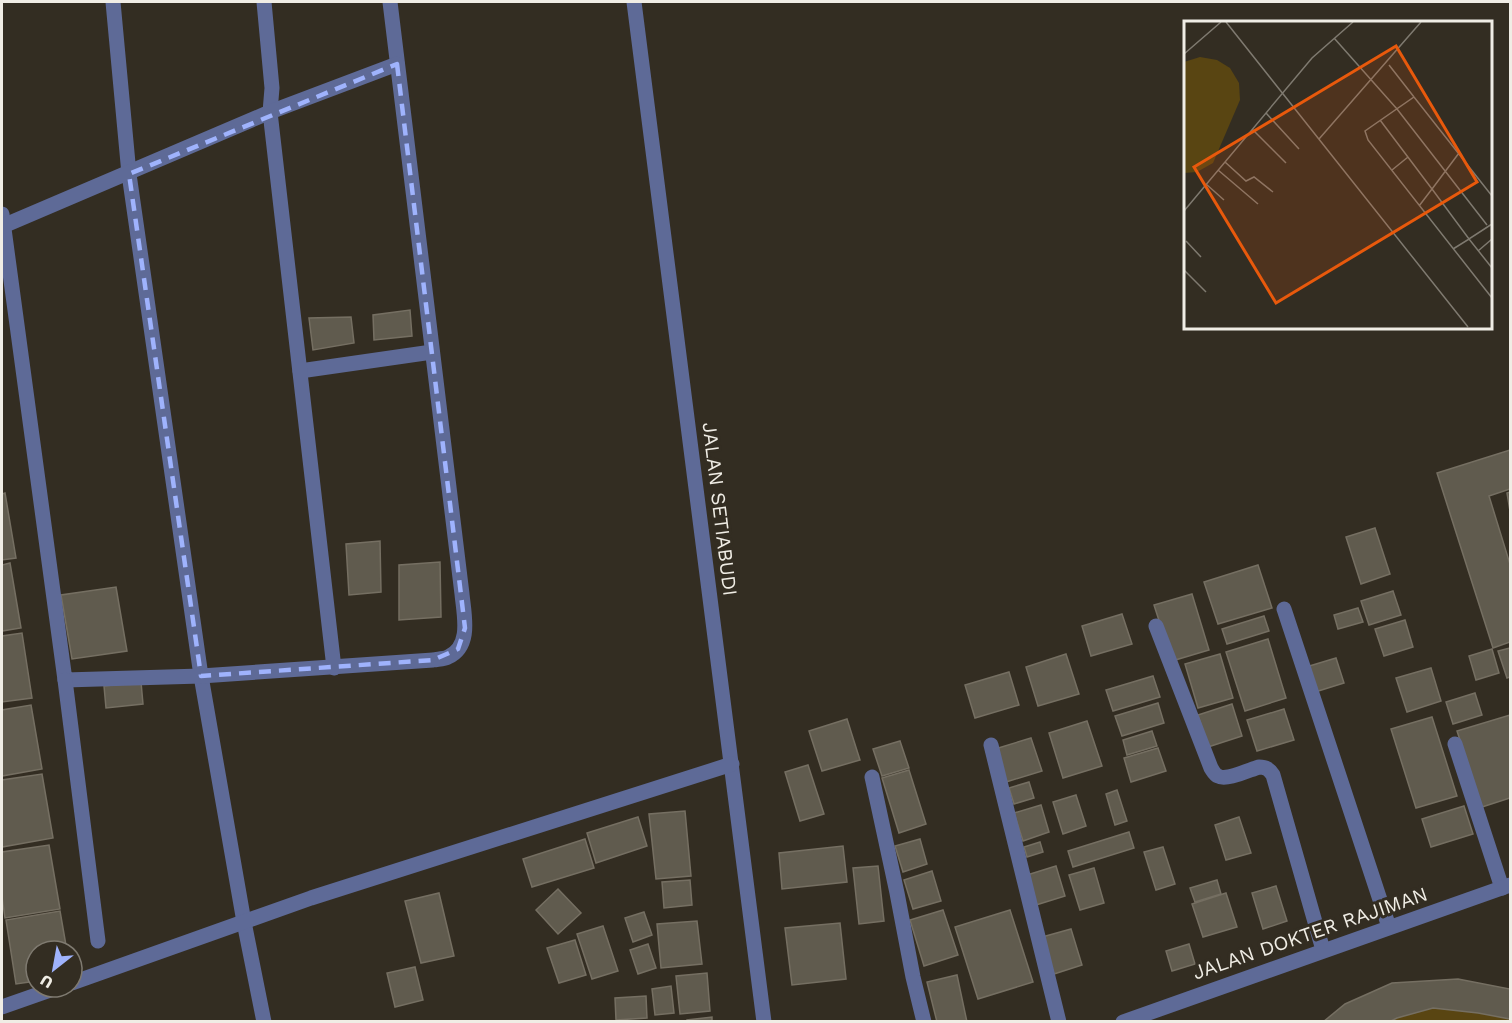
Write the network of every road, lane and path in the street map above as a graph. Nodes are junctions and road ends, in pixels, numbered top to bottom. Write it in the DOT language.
graph roads {
  1 [pos="112,2"];
  2 [pos="264,2"];
  3 [pos="390,2"];
  4 [pos="633,2"];
  5 [pos="397,64"];
  6 [pos="270,112"];
  7 [pos="129,174"];
  8 [pos="2,220"];
  9 [pos="432,352"];
  10 [pos="300,371"];
  11 [pos="1284,609"];
  12 [pos="1156,626"];
  13 [pos="334,668"];
  14 [pos="201,676"];
  15 [pos="64,680"];
  16 [pos="1455,744"];
  17 [pos="991,745"];
  18 [pos="732,764"];
  19 [pos="872,777"];
  20 [pos="1506,886"];
  21 [pos="244,922"];
  22 [pos="1389,927"];
  23 [pos="98,941"];
  24 [pos="1323,950"];
  25 [pos="84,979"];
  26 [pos="25,999"];
  27 [pos="2,1007"];
  28 [pos="264,1022"];
  29 [pos="764,1022"];
  30 [pos="924,1022"];
  31 [pos="1059,1022"];
  32 [pos="1123,1022"];
  1 -- 7 [label="street"];
  2 -- 6 [label="street"];
  3 -- 5 [label="street"];
  4 -- 18 [label="street, JALAN SETIABUDI"];
  5 -- 6 [label="street"];
  5 -- 9 [label="street"];
  6 -- 7 [label="street"];
  6 -- 10 [label="street"];
  7 -- 8 [label="street"];
  7 -- 14 [label="street"];
  8 -- 15 [label="street"];
  9 -- 10 [label="street"];
  9 -- 13 [label="street"];
  10 -- 13 [label="street"];
  11 -- 22 [label="street"];
  12 -- 24 [label="street"];
  13 -- 14 [label="street"];
  14 -- 15 [label="street"];
  14 -- 21 [label="street"];
  15 -- 23 [label="street"];
  16 -- 20 [label="street"];
  17 -- 31 [label="street"];
  18 -- 21 [label="street"];
  18 -- 29 [label="street, JALAN SETIABUDI"];
  19 -- 30 [label="street"];
  20 -- 22 [label="street, JALAN DOKTER RAJIMAN"];
  21 -- 25 [label="street"];
  21 -- 28 [label="street"];
  22 -- 24 [label="street, JALAN DOKTER RAJIMAN"];
  24 -- 32 [label="street, JALAN DOKTER RAJIMAN"];
  26 -- 27 [label="street"];
}
